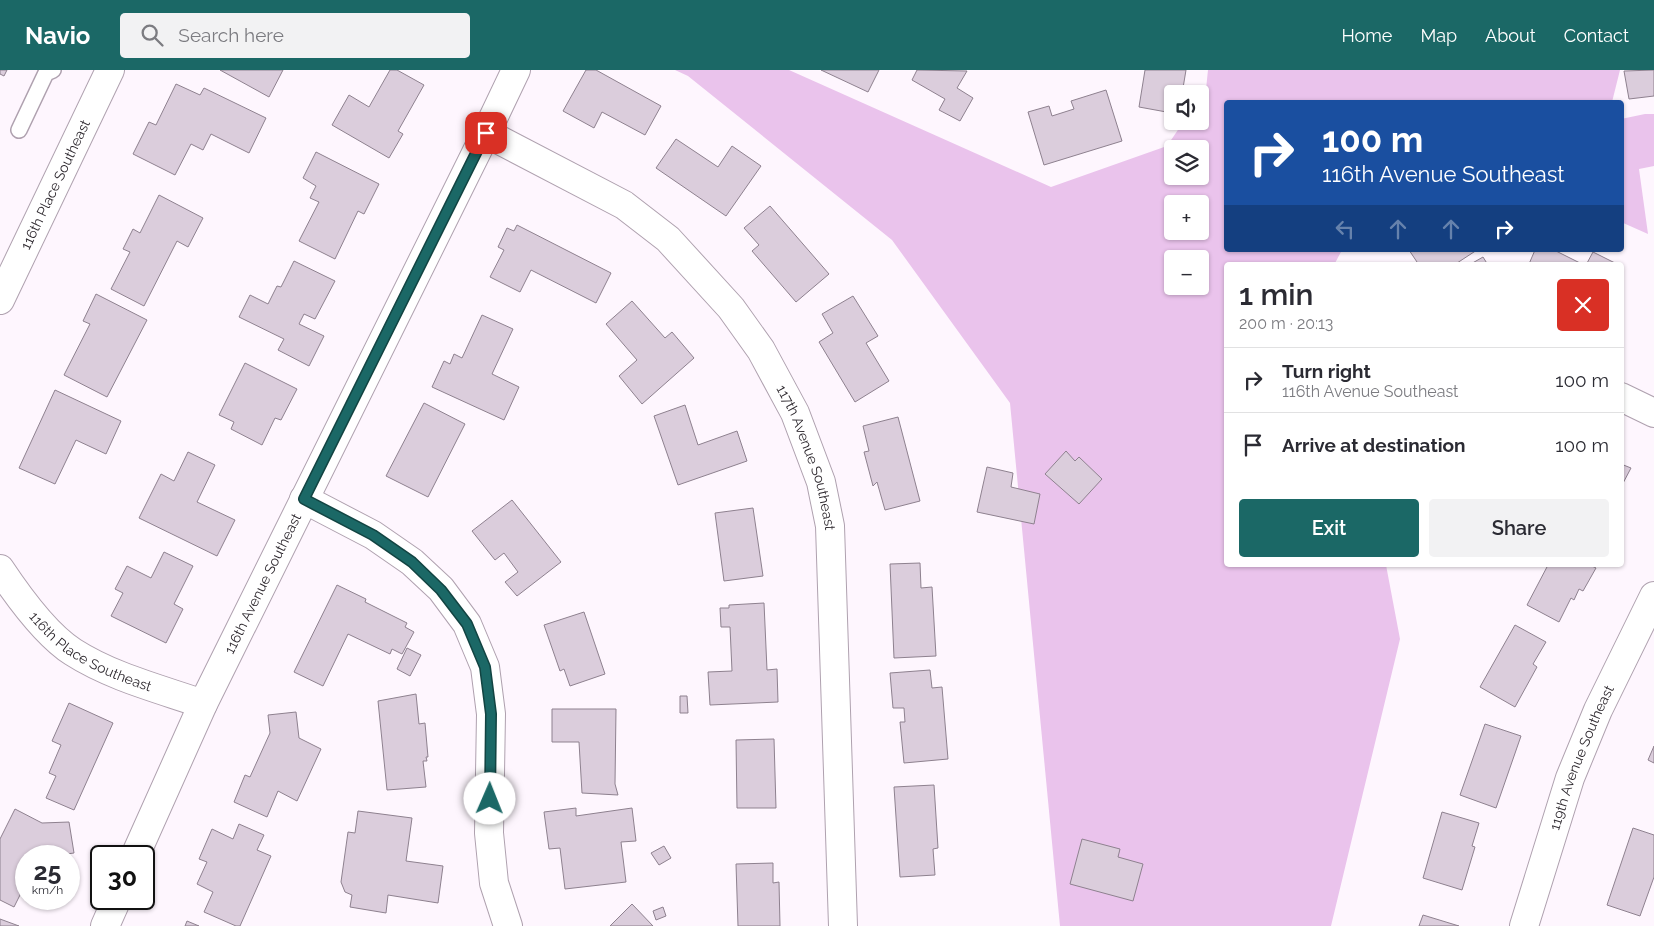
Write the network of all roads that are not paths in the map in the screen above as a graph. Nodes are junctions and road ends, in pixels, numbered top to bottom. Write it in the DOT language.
graph roads {
  1 [pos="53,70"];
  2 [pos="110,70"];
  3 [pos="516,70"];
  4 [pos="19,130"];
  5 [pos="486,133"];
  6 [pos="0,300"];
  7 [pos="1624,398"];
  8 [pos="1654,413"];
  9 [pos="304,499"];
  10 [pos="0,569"];
  11 [pos="1654,596"];
  12 [pos="204,704"];
  13 [pos="140,845"];
  14 [pos="112,910"];
  15 [pos="105,926"];
  16 [pos="508,926"];
  17 [pos="843,926"];
  18 [pos="1524,926"];
  1 -- 4 [label="lane"];
  2 -- 6 [label="street, 116th Place Southeast"];
  3 -- 5 [label="street, 116th Avenue Southeast"];
  5 -- 9 [label="street, 116th Avenue Southeast"];
  5 -- 17 [label="street, 117th Avenue Southeast"];
  7 -- 8 [label="street"];
  9 -- 12 [label="street, 116th Avenue Southeast"];
  9 -- 16 [label="street"];
  10 -- 12 [label="street, 116th Place Southeast"];
  11 -- 18 [label="street, 119th Avenue Southeast"];
  12 -- 13 [label="street, 116th Avenue Southeast"];
  14 -- 15 [label="street"];
}
